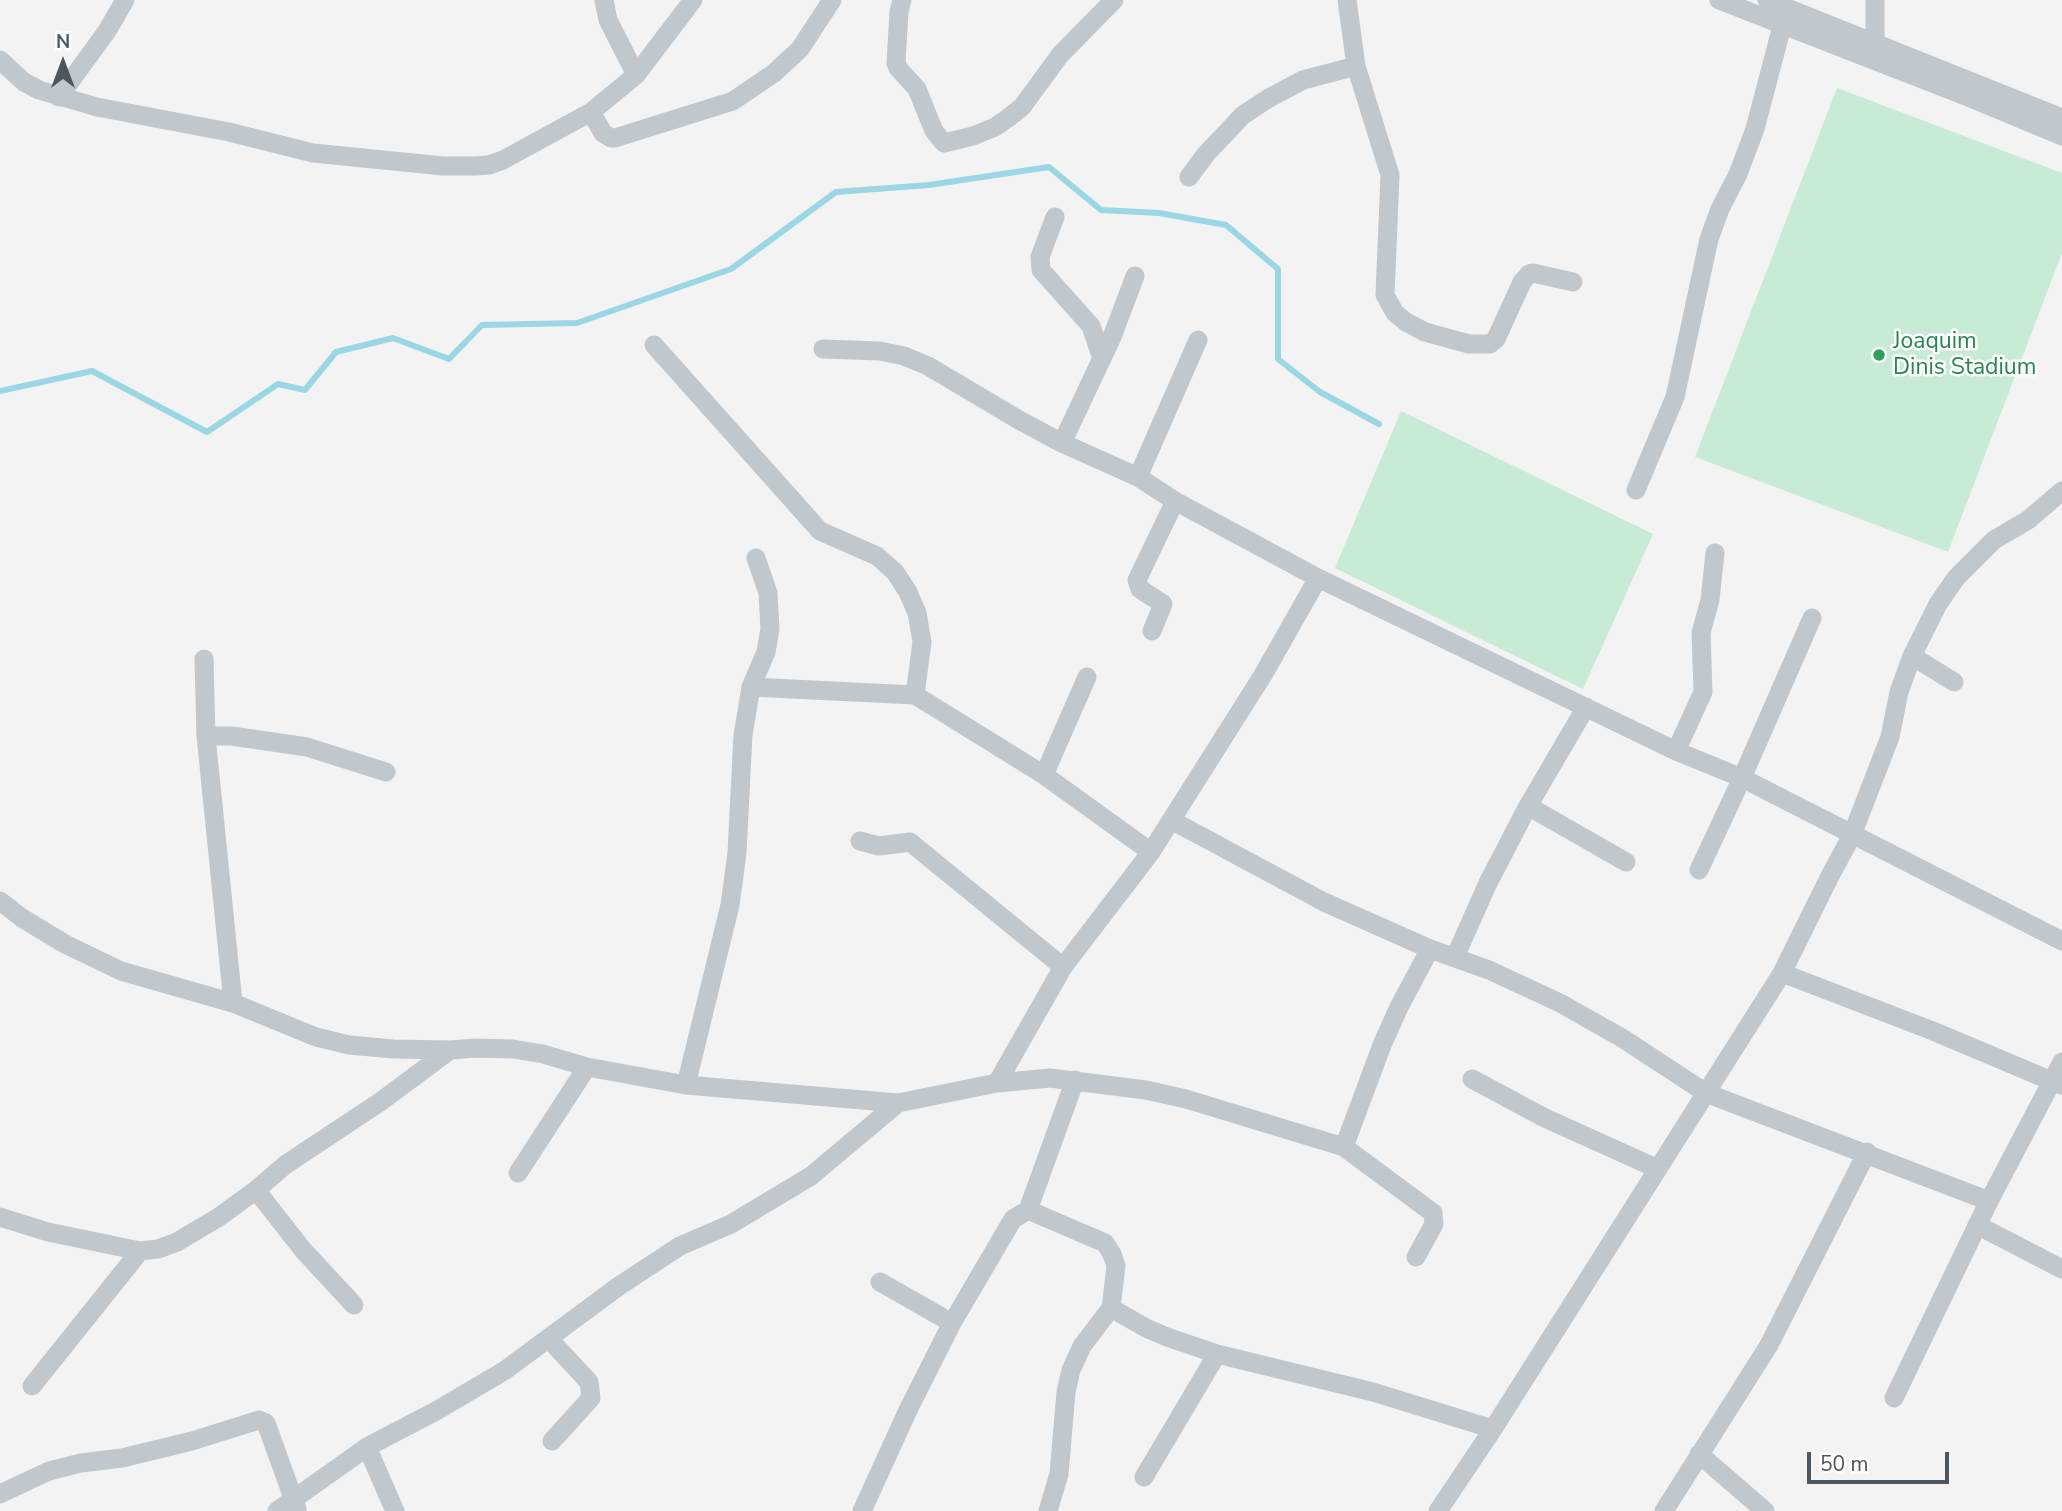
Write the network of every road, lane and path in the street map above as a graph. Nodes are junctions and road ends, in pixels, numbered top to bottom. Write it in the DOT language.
graph roads {
  1 [pos="125,0"];
  2 [pos="604,0"];
  3 [pos="693,0"];
  4 [pos="832,0"];
  5 [pos="902,0"];
  6 [pos="1114,0"];
  7 [pos="1347,0"];
  8 [pos="1720,0"];
  9 [pos="1767,0"];
  10 [pos="1875,0"];
  11 [pos="1782,26"];
  12 [pos="1875,45"];
  13 [pos="0,60"];
  14 [pos="1356,66"];
  15 [pos="636,75"];
  16 [pos="59,97"];
  17 [pos="591,112"];
  18 [pos="2062,118"];
  19 [pos="2062,136"];
  20 [pos="1189,177"];
  21 [pos="1055,217"];
  22 [pos="1135,276"];
  23 [pos="1573,282"];
  24 [pos="1198,340"];
  25 [pos="654,345"];
  26 [pos="823,349"];
  27 [pos="1102,359"];
  28 [pos="1062,443"];
  29 [pos="1138,477"];
  30 [pos="1636,490"];
  31 [pos="2062,491"];
  32 [pos="1175,501"];
  33 [pos="1716,553"];
  34 [pos="756,558"];
  35 [pos="1318,579"];
  36 [pos="1812,618"];
  37 [pos="1152,631"];
  38 [pos="1913,656"];
  39 [pos="204,659"];
  40 [pos="1087,677"];
  41 [pos="1954,682"];
  42 [pos="751,687"];
  43 [pos="915,695"];
  44 [pos="1586,707"];
  45 [pos="206,736"];
  46 [pos="1676,751"];
  47 [pos="386,772"];
  48 [pos="1044,775"];
  49 [pos="1742,778"];
  50 [pos="1528,806"];
  51 [pos="1171,820"];
  52 [pos="1852,835"];
  53 [pos="860,841"];
  54 [pos="1151,852"];
  55 [pos="1626,862"];
  56 [pos="1699,870"];
  57 [pos="0,901"];
  58 [pos="2062,941"];
  59 [pos="1430,949"];
  60 [pos="1455,957"];
  61 [pos="1063,967"];
  62 [pos="1783,973"];
  63 [pos="233,1003"];
  64 [pos="450,1050"];
  65 [pos="2062,1062"];
  66 [pos="587,1067"];
  67 [pos="1472,1079"];
  68 [pos="1074,1080"];
  69 [pos="998,1083"];
  70 [pos="2057,1083"];
  71 [pos="686,1085"];
  72 [pos="1706,1093"];
  73 [pos="898,1103"];
  74 [pos="1344,1147"];
  75 [pos="1867,1152"];
  76 [pos="1658,1169"];
  77 [pos="517,1173"];
  78 [pos="256,1191"];
  79 [pos="1989,1200"];
  80 [pos="1028,1210"];
  81 [pos="0,1217"];
  82 [pos="1977,1225"];
  83 [pos="140,1251"];
  84 [pos="1416,1257"];
  85 [pos="2062,1269"];
  86 [pos="880,1282"];
  87 [pos="354,1305"];
  88 [pos="1111,1308"];
  89 [pos="952,1323"];
  90 [pos="549,1339"];
  91 [pos="1217,1354"];
  92 [pos="32,1386"];
  93 [pos="1894,1398"];
  94 [pos="1493,1429"];
  95 [pos="552,1441"];
  96 [pos="367,1447"];
  97 [pos="1699,1454"];
  98 [pos="1144,1477"];
  99 [pos="0,1494"];
  100 [pos="296,1504"];
  101 [pos="277,1511"];
  102 [pos="396,1511"];
  103 [pos="862,1511"];
  104 [pos="1048,1511"];
  105 [pos="1438,1511"];
  106 [pos="1664,1511"];
  107 [pos="1765,1511"];
  1 -- 16 [label="street"];
  2 -- 15 [label="street"];
  3 -- 15 [label="street"];
  4 -- 17 [label="street"];
  5 -- 6 [label="street"];
  7 -- 14 [label="street"];
  8 -- 11 [label="street"];
  9 -- 12 [label="street"];
  10 -- 12 [label="street"];
  11 -- 19 [label="street"];
  11 -- 30 [label="street"];
  12 -- 18 [label="street"];
  13 -- 16 [label="street"];
  14 -- 20 [label="street"];
  14 -- 23 [label="street"];
  15 -- 17 [label="street"];
  16 -- 17 [label="street"];
  21 -- 27 [label="street"];
  22 -- 27 [label="street"];
  24 -- 29 [label="street"];
  25 -- 43 [label="street"];
  26 -- 28 [label="street"];
  27 -- 28 [label="street"];
  28 -- 29 [label="street"];
  29 -- 32 [label="street"];
  31 -- 38 [label="street"];
  32 -- 35 [label="street"];
  32 -- 37 [label="street"];
  33 -- 46 [label="street"];
  34 -- 42 [label="street"];
  35 -- 44 [label="street"];
  35 -- 51 [label="street"];
  36 -- 49 [label="street"];
  38 -- 41 [label="street"];
  38 -- 52 [label="street"];
  39 -- 45 [label="street"];
  40 -- 48 [label="street"];
  42 -- 43 [label="street"];
  42 -- 71 [label="street"];
  43 -- 48 [label="street"];
  44 -- 46 [label="street"];
  44 -- 50 [label="street"];
  45 -- 47 [label="street"];
  45 -- 63 [label="street"];
  46 -- 49 [label="street"];
  48 -- 54 [label="street"];
  49 -- 52 [label="street"];
  49 -- 56 [label="street"];
  50 -- 55 [label="street"];
  50 -- 60 [label="street"];
  51 -- 54 [label="street"];
  51 -- 59 [label="street"];
  52 -- 58 [label="street"];
  52 -- 62 [label="street"];
  53 -- 61 [label="street"];
  54 -- 61 [label="street"];
  57 -- 63 [label="street"];
  59 -- 60 [label="street"];
  59 -- 74 [label="street"];
  60 -- 72 [label="street"];
  61 -- 69 [label="street"];
  62 -- 70 [label="street"];
  62 -- 72 [label="street"];
  63 -- 64 [label="street"];
  64 -- 66 [label="street"];
  64 -- 78 [label="street"];
  65 -- 70 [label="street"];
  66 -- 71 [label="street"];
  66 -- 77 [label="street"];
  67 -- 76 [label="street"];
  68 -- 69 [label="street"];
  68 -- 74 [label="street"];
  68 -- 80 [label="street"];
  69 -- 73 [label="street"];
  70 -- 79 [label="street"];
  71 -- 73 [label="street"];
  72 -- 75 [label="street"];
  72 -- 76 [label="street"];
  73 -- 90 [label="street"];
  74 -- 84 [label="street"];
  75 -- 79 [label="street"];
  75 -- 97 [label="street"];
  76 -- 94 [label="street"];
  78 -- 83 [label="street"];
  78 -- 87 [label="street"];
  79 -- 82 [label="street"];
  80 -- 88 [label="street"];
  80 -- 89 [label="street"];
  81 -- 83 [label="street"];
  82 -- 85 [label="street"];
  82 -- 93 [label="street"];
  83 -- 92 [label="street"];
  86 -- 89 [label="street"];
  88 -- 91 [label="street"];
  88 -- 104 [label="street"];
  89 -- 103 [label="street"];
  90 -- 95 [label="street"];
  90 -- 96 [label="street"];
  91 -- 94 [label="street"];
  91 -- 98 [label="street"];
  94 -- 105 [label="street"];
  96 -- 100 [label="street"];
  96 -- 102 [label="street"];
  97 -- 106 [label="street"];
  97 -- 107 [label="street"];
  99 -- 100 [label="street"];
  100 -- 101 [label="street"];
}
